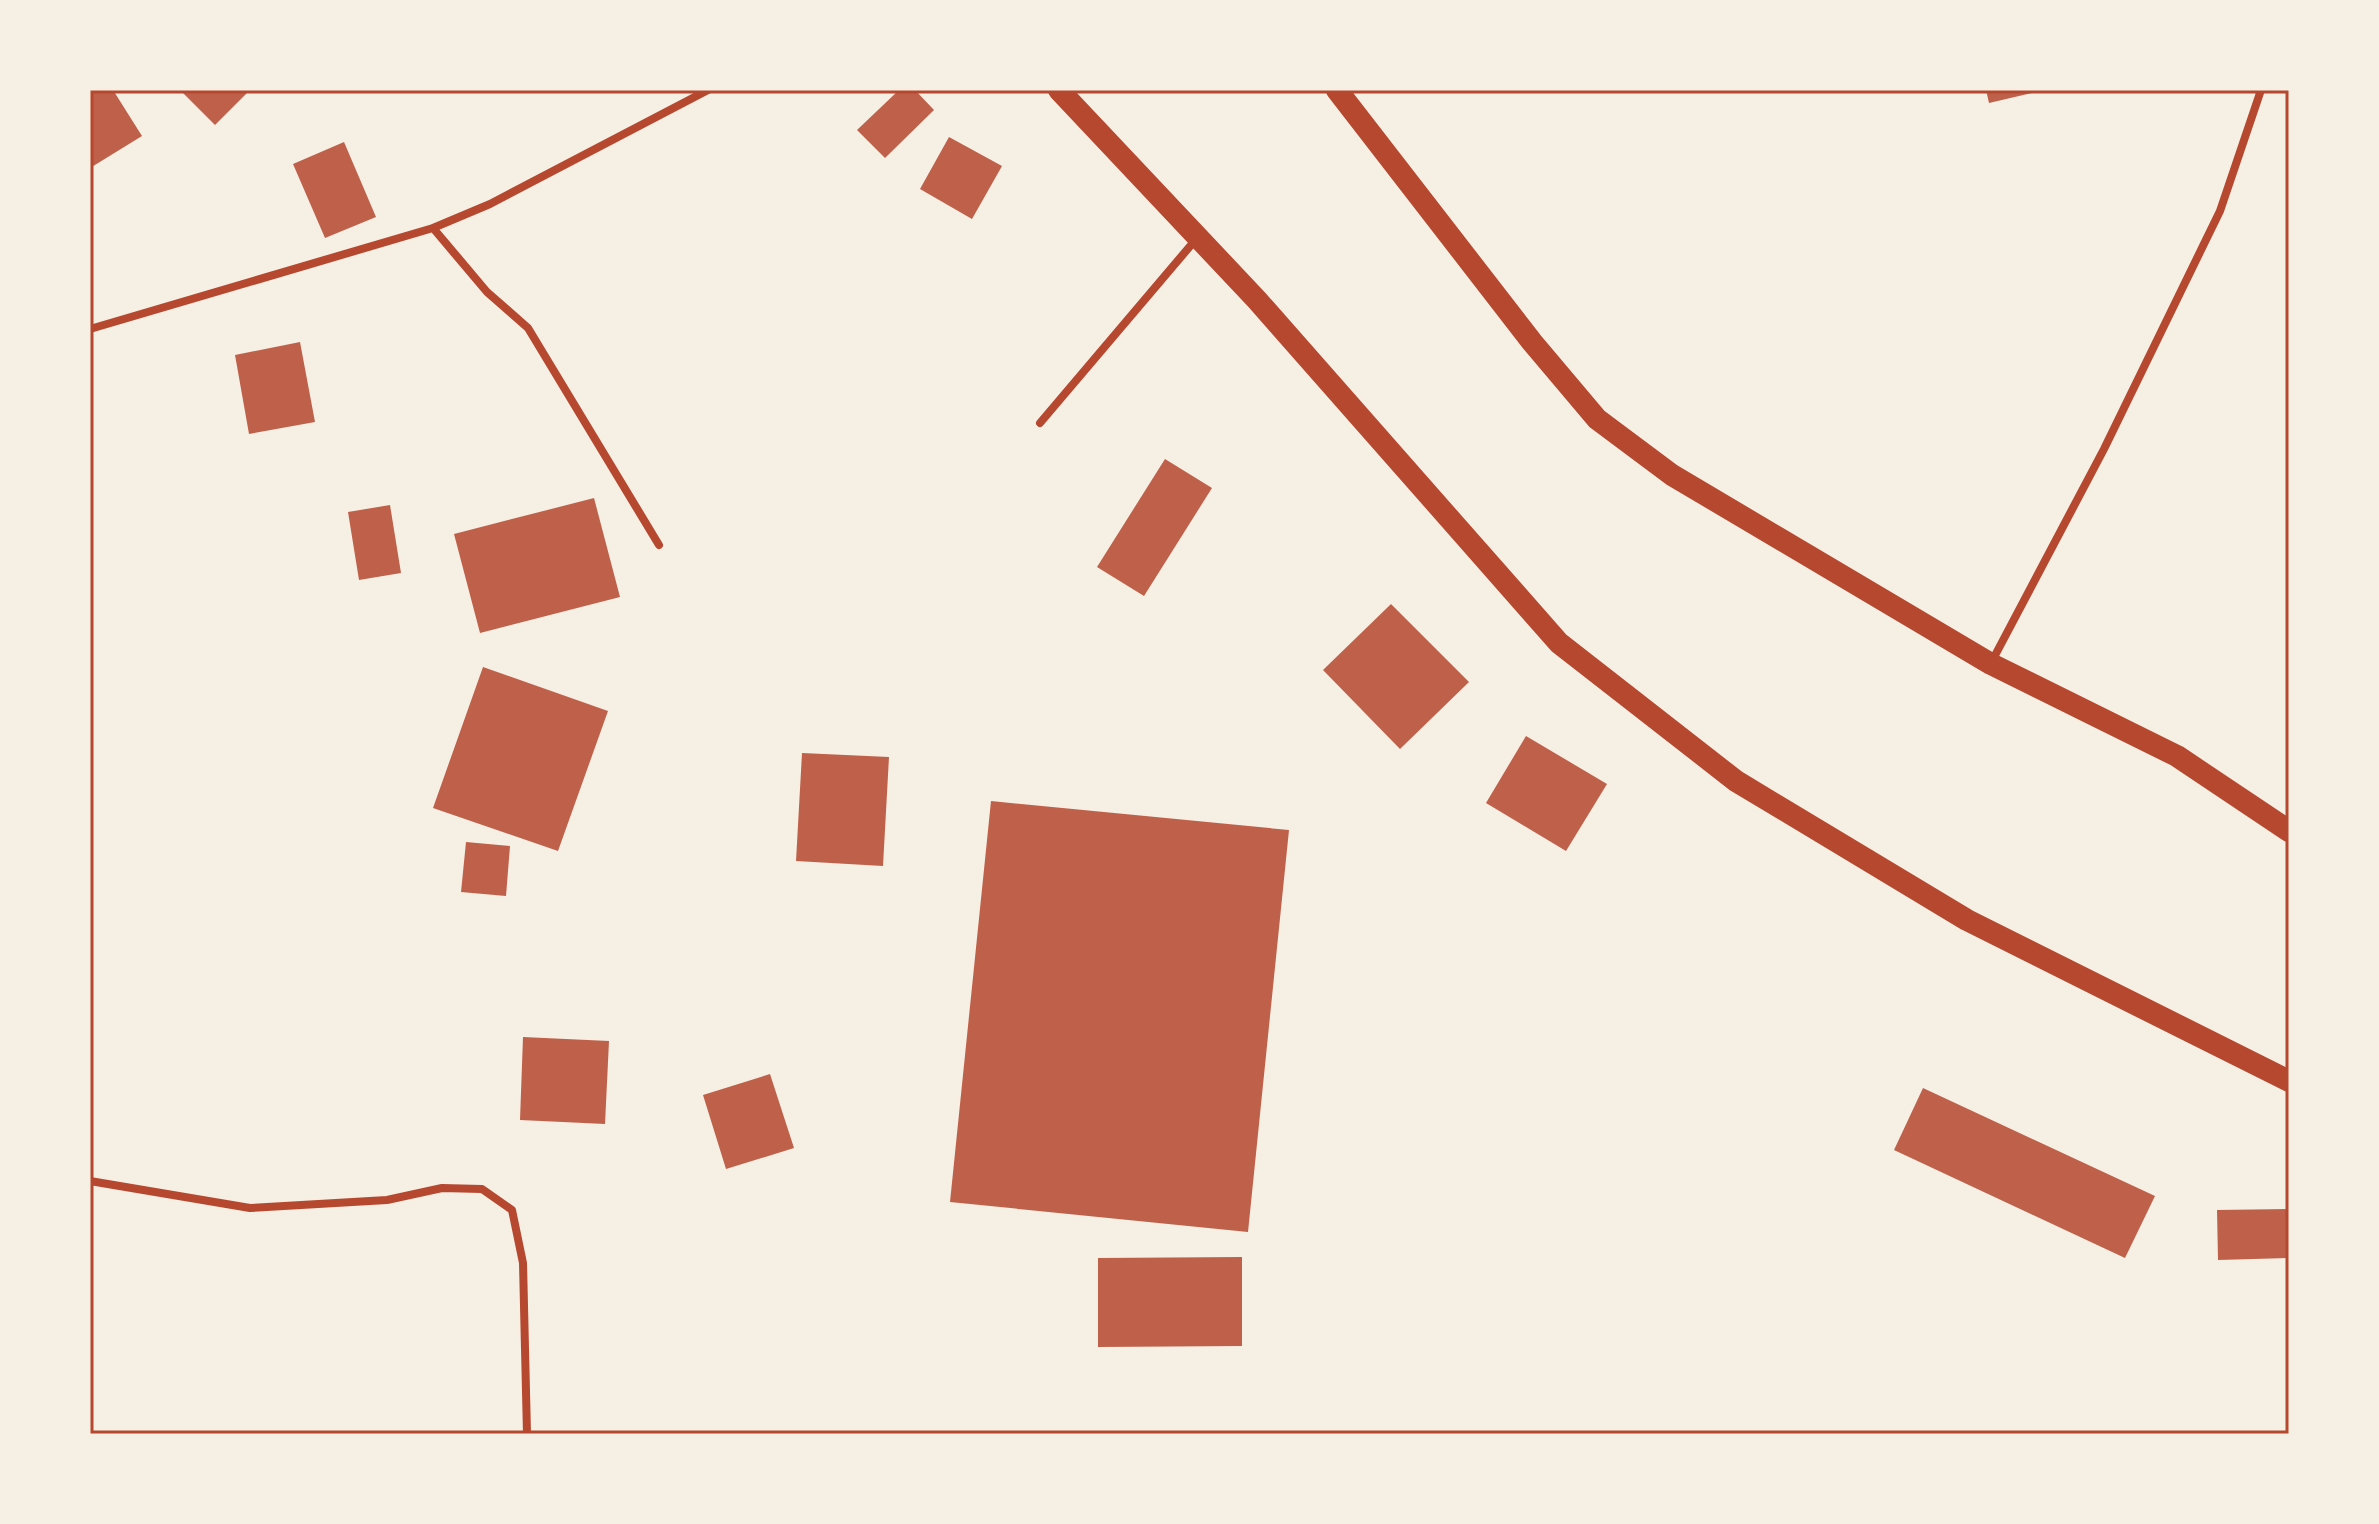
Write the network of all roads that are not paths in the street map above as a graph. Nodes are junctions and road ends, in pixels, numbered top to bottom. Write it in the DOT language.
graph roads {
  1 [pos="708,90"];
  2 [pos="1059,90"];
  3 [pos="1337,90"];
  4 [pos="2261,90"];
  5 [pos="433,228"];
  6 [pos="1198,237"];
  7 [pos="90,329"];
  8 [pos="1040,423"];
  9 [pos="659,545"];
  10 [pos="1991,664"];
  11 [pos="2289,831"];
  12 [pos="2289,1081"];
  13 [pos="90,1181"];
  14 [pos="527,1434"];
  1 -- 5 [label="street"];
  2 -- 6 [label="highway"];
  3 -- 10 [label="highway"];
  4 -- 10 [label="street"];
  5 -- 7 [label="street"];
  5 -- 9 [label="street"];
  6 -- 8 [label="street"];
  6 -- 12 [label="highway"];
  10 -- 11 [label="highway"];
  13 -- 14 [label="street"];
}
